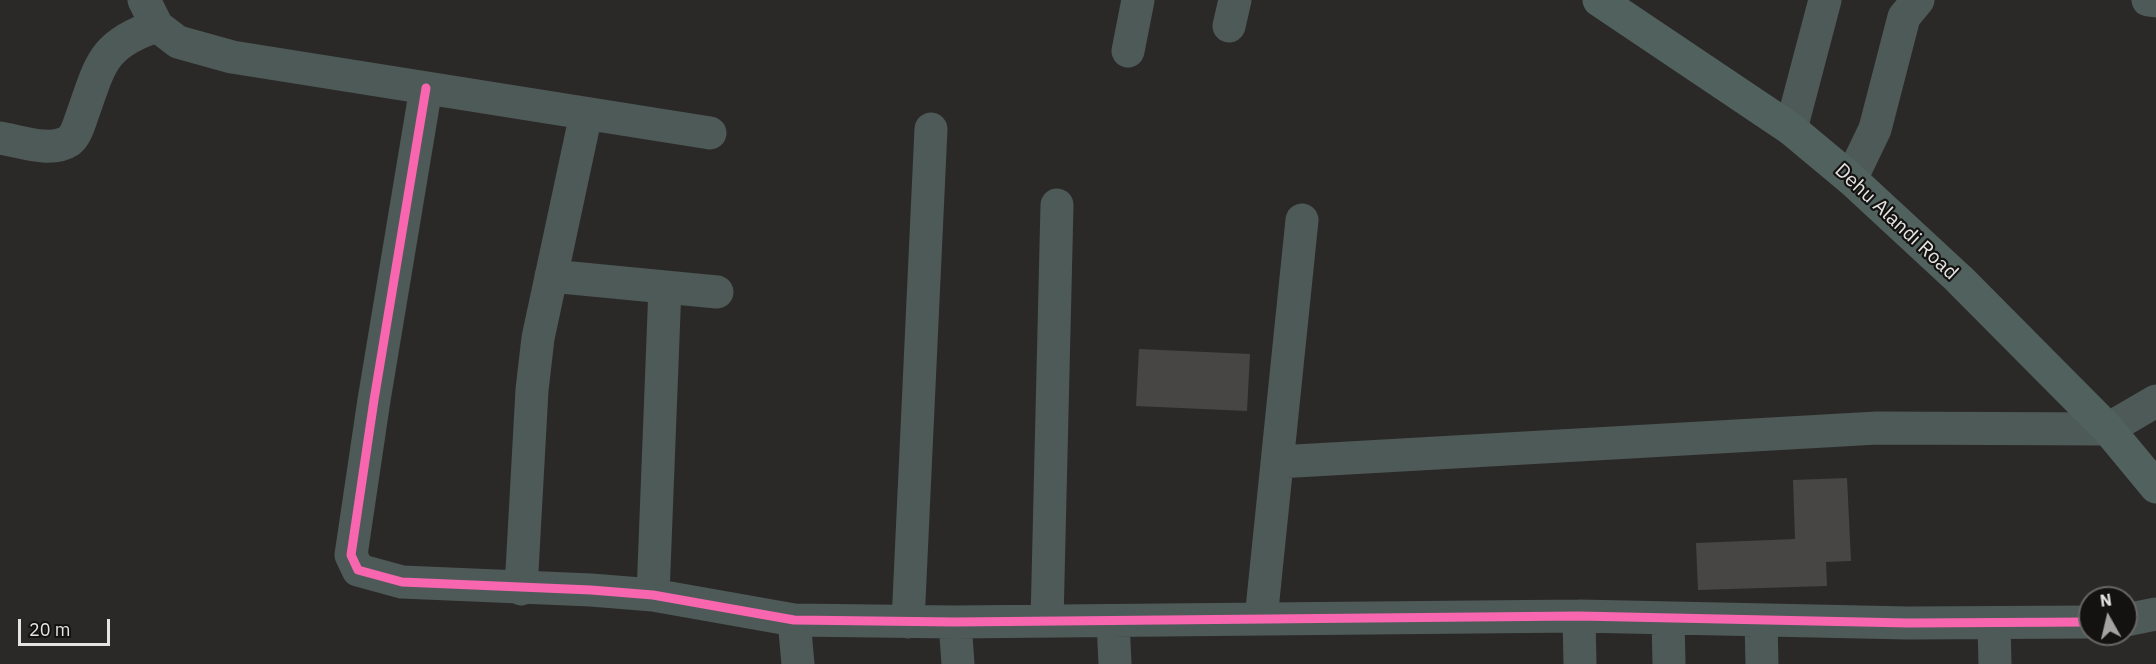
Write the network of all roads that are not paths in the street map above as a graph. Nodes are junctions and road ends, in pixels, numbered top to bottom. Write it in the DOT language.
graph roads {
  1 [pos="1138,0"];
  2 [pos="1599,0"];
  3 [pos="1825,0"];
  4 [pos="1918,0"];
  5 [pos="2148,0"];
  6 [pos="2156,1"];
  7 [pos="151,13"];
  8 [pos="1128,51"];
  9 [pos="426,88"];
  10 [pos="586,114"];
  11 [pos="931,129"];
  12 [pos="1791,129"];
  13 [pos="710,133"];
  14 [pos="0,138"];
  15 [pos="1851,179"];
  16 [pos="1057,205"];
  17 [pos="1302,220"];
  18 [pos="551,276"];
  19 [pos="665,287"];
  20 [pos="717,292"];
  21 [pos="2156,401"];
  22 [pos="2108,429"];
  23 [pos="1278,462"];
  24 [pos="2156,487"];
  25 [pos="521,589"];
  26 [pos="653,595"];
  27 [pos="2156,614"];
  28 [pos="1579,616"];
  29 [pos="1668,618"];
  30 [pos="2138,618"];
  31 [pos="1261,619"];
  32 [pos="794,620"];
  33 [pos="1047,621"];
  34 [pos="1113,621"];
  35 [pos="1761,621"];
  36 [pos="908,622"];
  37 [pos="955,622"];
  38 [pos="2078,622"];
  39 [pos="1994,623"];
  40 [pos="798,664"];
  41 [pos="958,664"];
  42 [pos="1115,664"];
  43 [pos="1580,664"];
  44 [pos="1670,664"];
  45 [pos="1762,664"];
  46 [pos="1995,664"];
  1 -- 8 [label="street"];
  2 -- 12 [label="main road, Dehu Alandi Road"];
  3 -- 12 [label="street"];
  4 -- 15 [label="street"];
  5 -- 6 [label="street"];
  7 -- 9 [label="street"];
  7 -- 14 [label="street"];
  9 -- 10 [label="street"];
  9 -- 25 [label="street"];
  10 -- 13 [label="street"];
  10 -- 18 [label="street"];
  11 -- 36 [label="street"];
  12 -- 15 [label="main road, Dehu Alandi Road"];
  15 -- 22 [label="main road, Dehu Alandi Road"];
  16 -- 33 [label="street"];
  17 -- 23 [label="street"];
  18 -- 19 [label="street"];
  18 -- 25 [label="street"];
  19 -- 20 [label="street"];
  19 -- 26 [label="street"];
  21 -- 22 [label="street"];
  22 -- 23 [label="street"];
  22 -- 24 [label="main road, Dehu Alandi Road"];
  23 -- 31 [label="street"];
  25 -- 26 [label="street"];
  26 -- 32 [label="street"];
  27 -- 30 [label="street"];
  28 -- 29 [label="street"];
  28 -- 31 [label="street"];
  28 -- 43 [label="street"];
  29 -- 35 [label="street"];
  29 -- 44 [label="street"];
  31 -- 34 [label="street"];
  32 -- 36 [label="street"];
  32 -- 40 [label="street"];
  33 -- 34 [label="street"];
  33 -- 37 [label="street"];
  34 -- 42 [label="street"];
  35 -- 39 [label="street"];
  35 -- 45 [label="street"];
  36 -- 37 [label="street"];
  37 -- 41 [label="street"];
  38 -- 39 [label="street"];
  39 -- 46 [label="street"];
}
